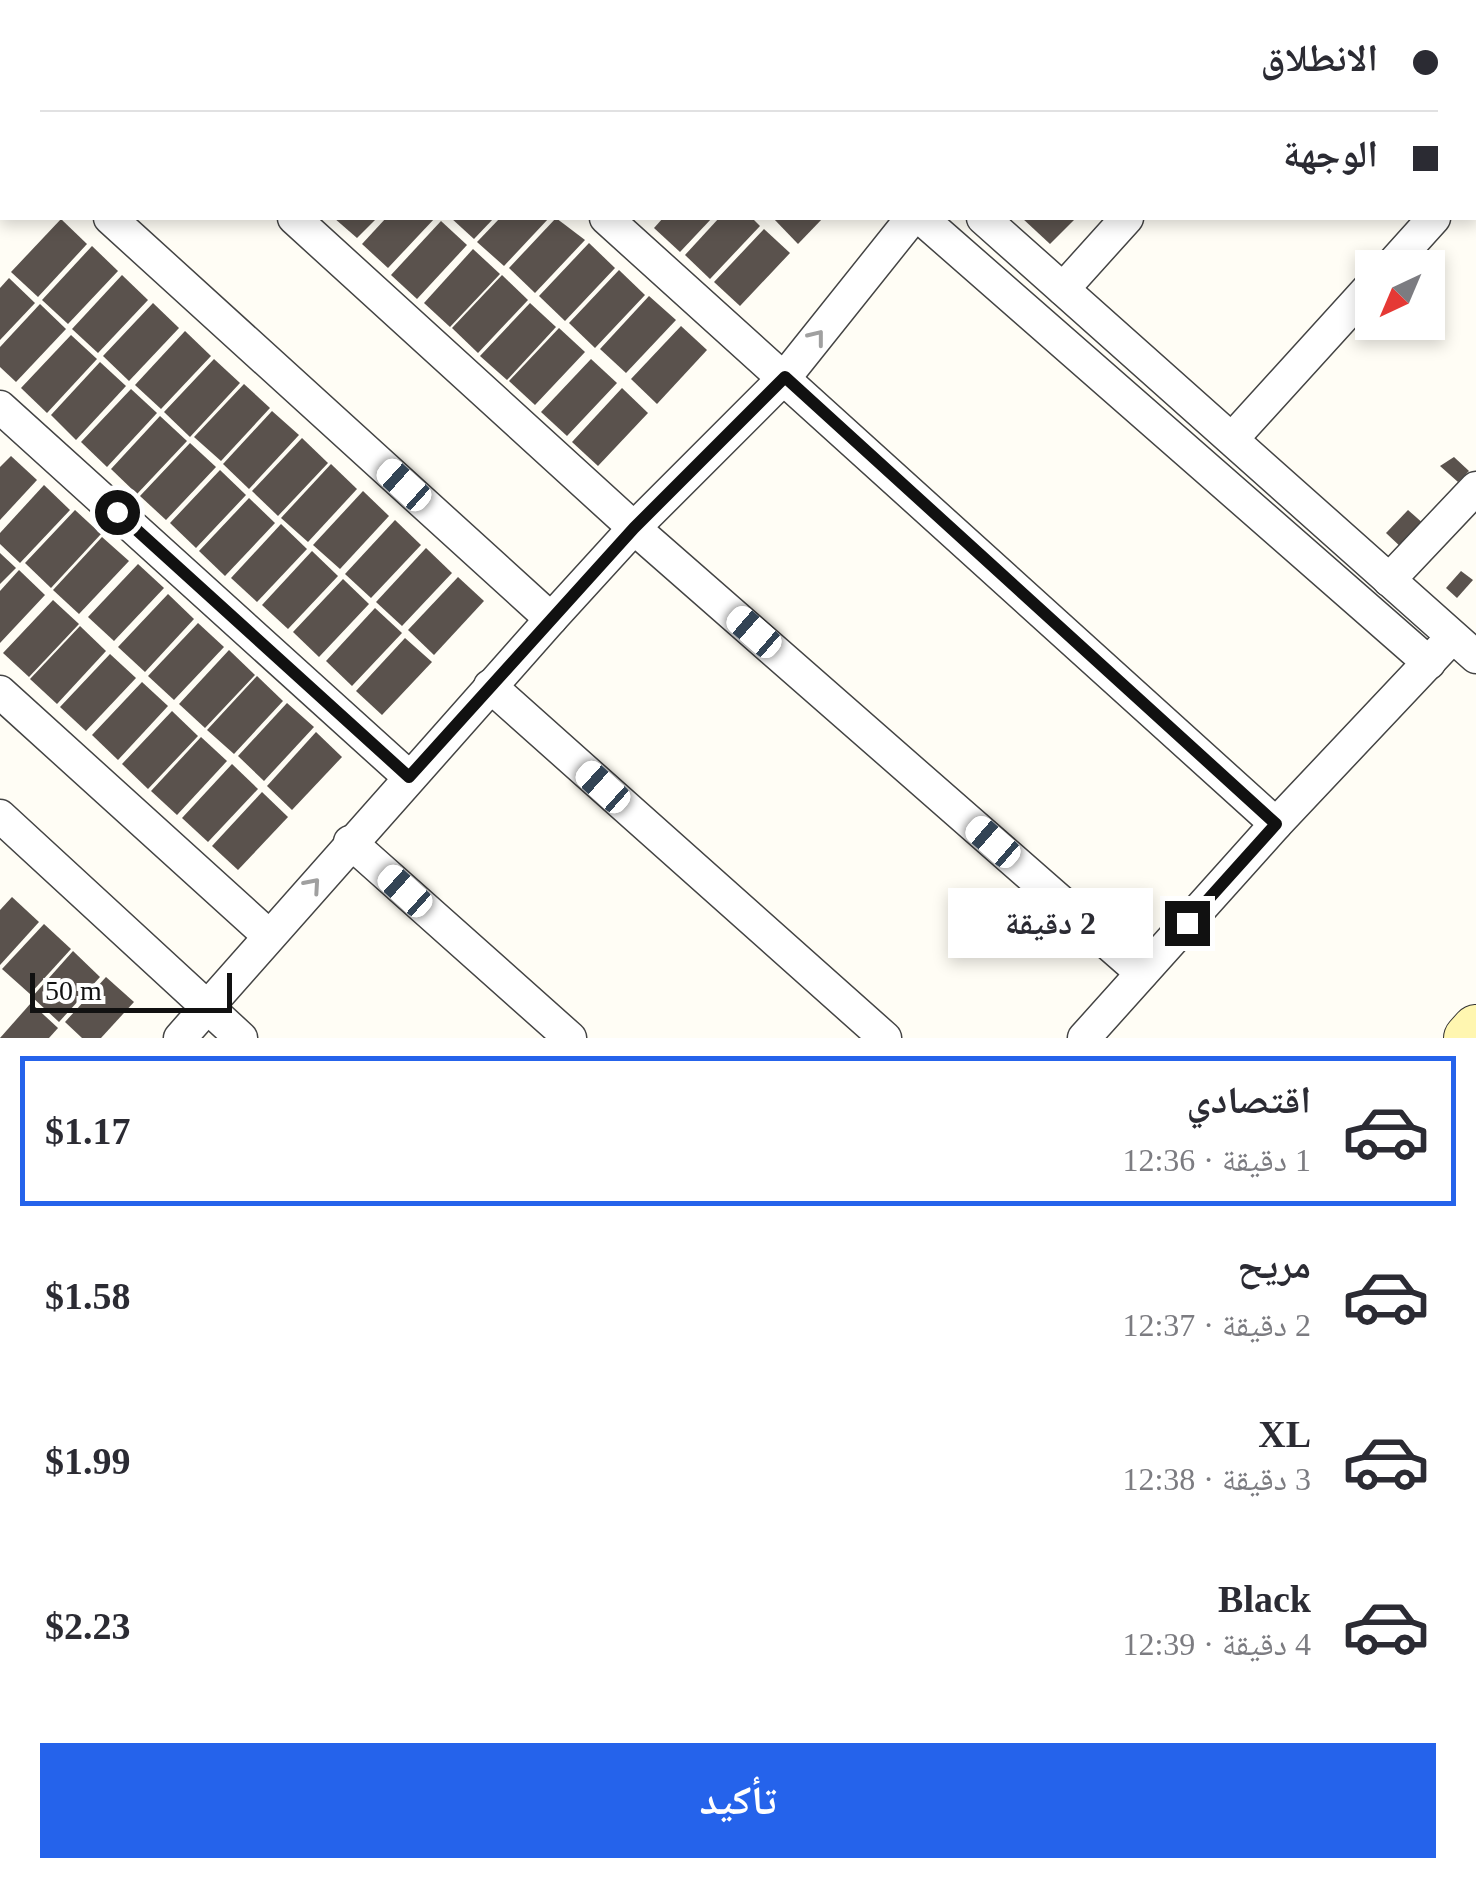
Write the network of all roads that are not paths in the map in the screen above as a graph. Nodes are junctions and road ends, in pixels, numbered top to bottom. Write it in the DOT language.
graph roads {
  1 [pos="112,220"];
  2 [pos="296,220"];
  3 [pos="608,220"];
  4 [pos="910,220"];
  5 [pos="924,220"];
  6 [pos="985,220"];
  7 [pos="1126,220"];
  8 [pos="1432,220"];
  9 [pos="1405,250"];
  10 [pos="1063,289"];
  11 [pos="1355,304"];
  12 [pos="785,377"];
  13 [pos="0,406"];
  14 [pos="1232,440"];
  15 [pos="1476,488"];
  16 [pos="634,528"];
  17 [pos="1389,580"];
  18 [pos="550,619"];
  19 [pos="1464,647"];
  20 [pos="1429,663"];
  21 [pos="490,686"];
  22 [pos="0,692"];
  23 [pos="409,777"];
  24 [pos="0,816"];
  25 [pos="1276,824"];
  26 [pos="350,842"];
  27 [pos="269,936"];
  28 [pos="1142,972"];
  29 [pos="208,1008"];
  30 [pos="1476,1028"];
  31 [pos="180,1038"];
  32 [pos="240,1038"];
  33 [pos="570,1038"];
  34 [pos="885,1038"];
  35 [pos="1084,1038"];
  36 [pos="1468,1038"];
  1 -- 18 [label="street"];
  2 -- 16 [label="street"];
  3 -- 12 [label="street"];
  12 -- 4 [label="street, one-way"];
  5 -- 20 [label="street"];
  6 -- 10 [label="street"];
  7 -- 10 [label="street"];
  8 -- 9 [label="street"];
  10 -- 14 [label="street"];
  11 -- 14 [label="street"];
  12 -- 16 [label="street"];
  12 -- 25 [label="street"];
  13 -- 23 [label="street"];
  14 -- 17 [label="street"];
  15 -- 17 [label="street"];
  16 -- 18 [label="street"];
  16 -- 28 [label="street"];
  17 -- 19 [label="street"];
  18 -- 21 [label="street"];
  19 -- 20 [label="street"];
  20 -- 25 [label="street"];
  21 -- 23 [label="street"];
  21 -- 34 [label="street"];
  22 -- 27 [label="street"];
  23 -- 26 [label="street"];
  24 -- 29 [label="street"];
  25 -- 28 [label="street"];
  27 -- 26 [label="street, one-way"];
  26 -- 33 [label="street"];
  27 -- 29 [label="street"];
  28 -- 35 [label="street"];
  29 -- 31 [label="street"];
  29 -- 32 [label="street"];
  30 -- 36 [label="main road"];
}
